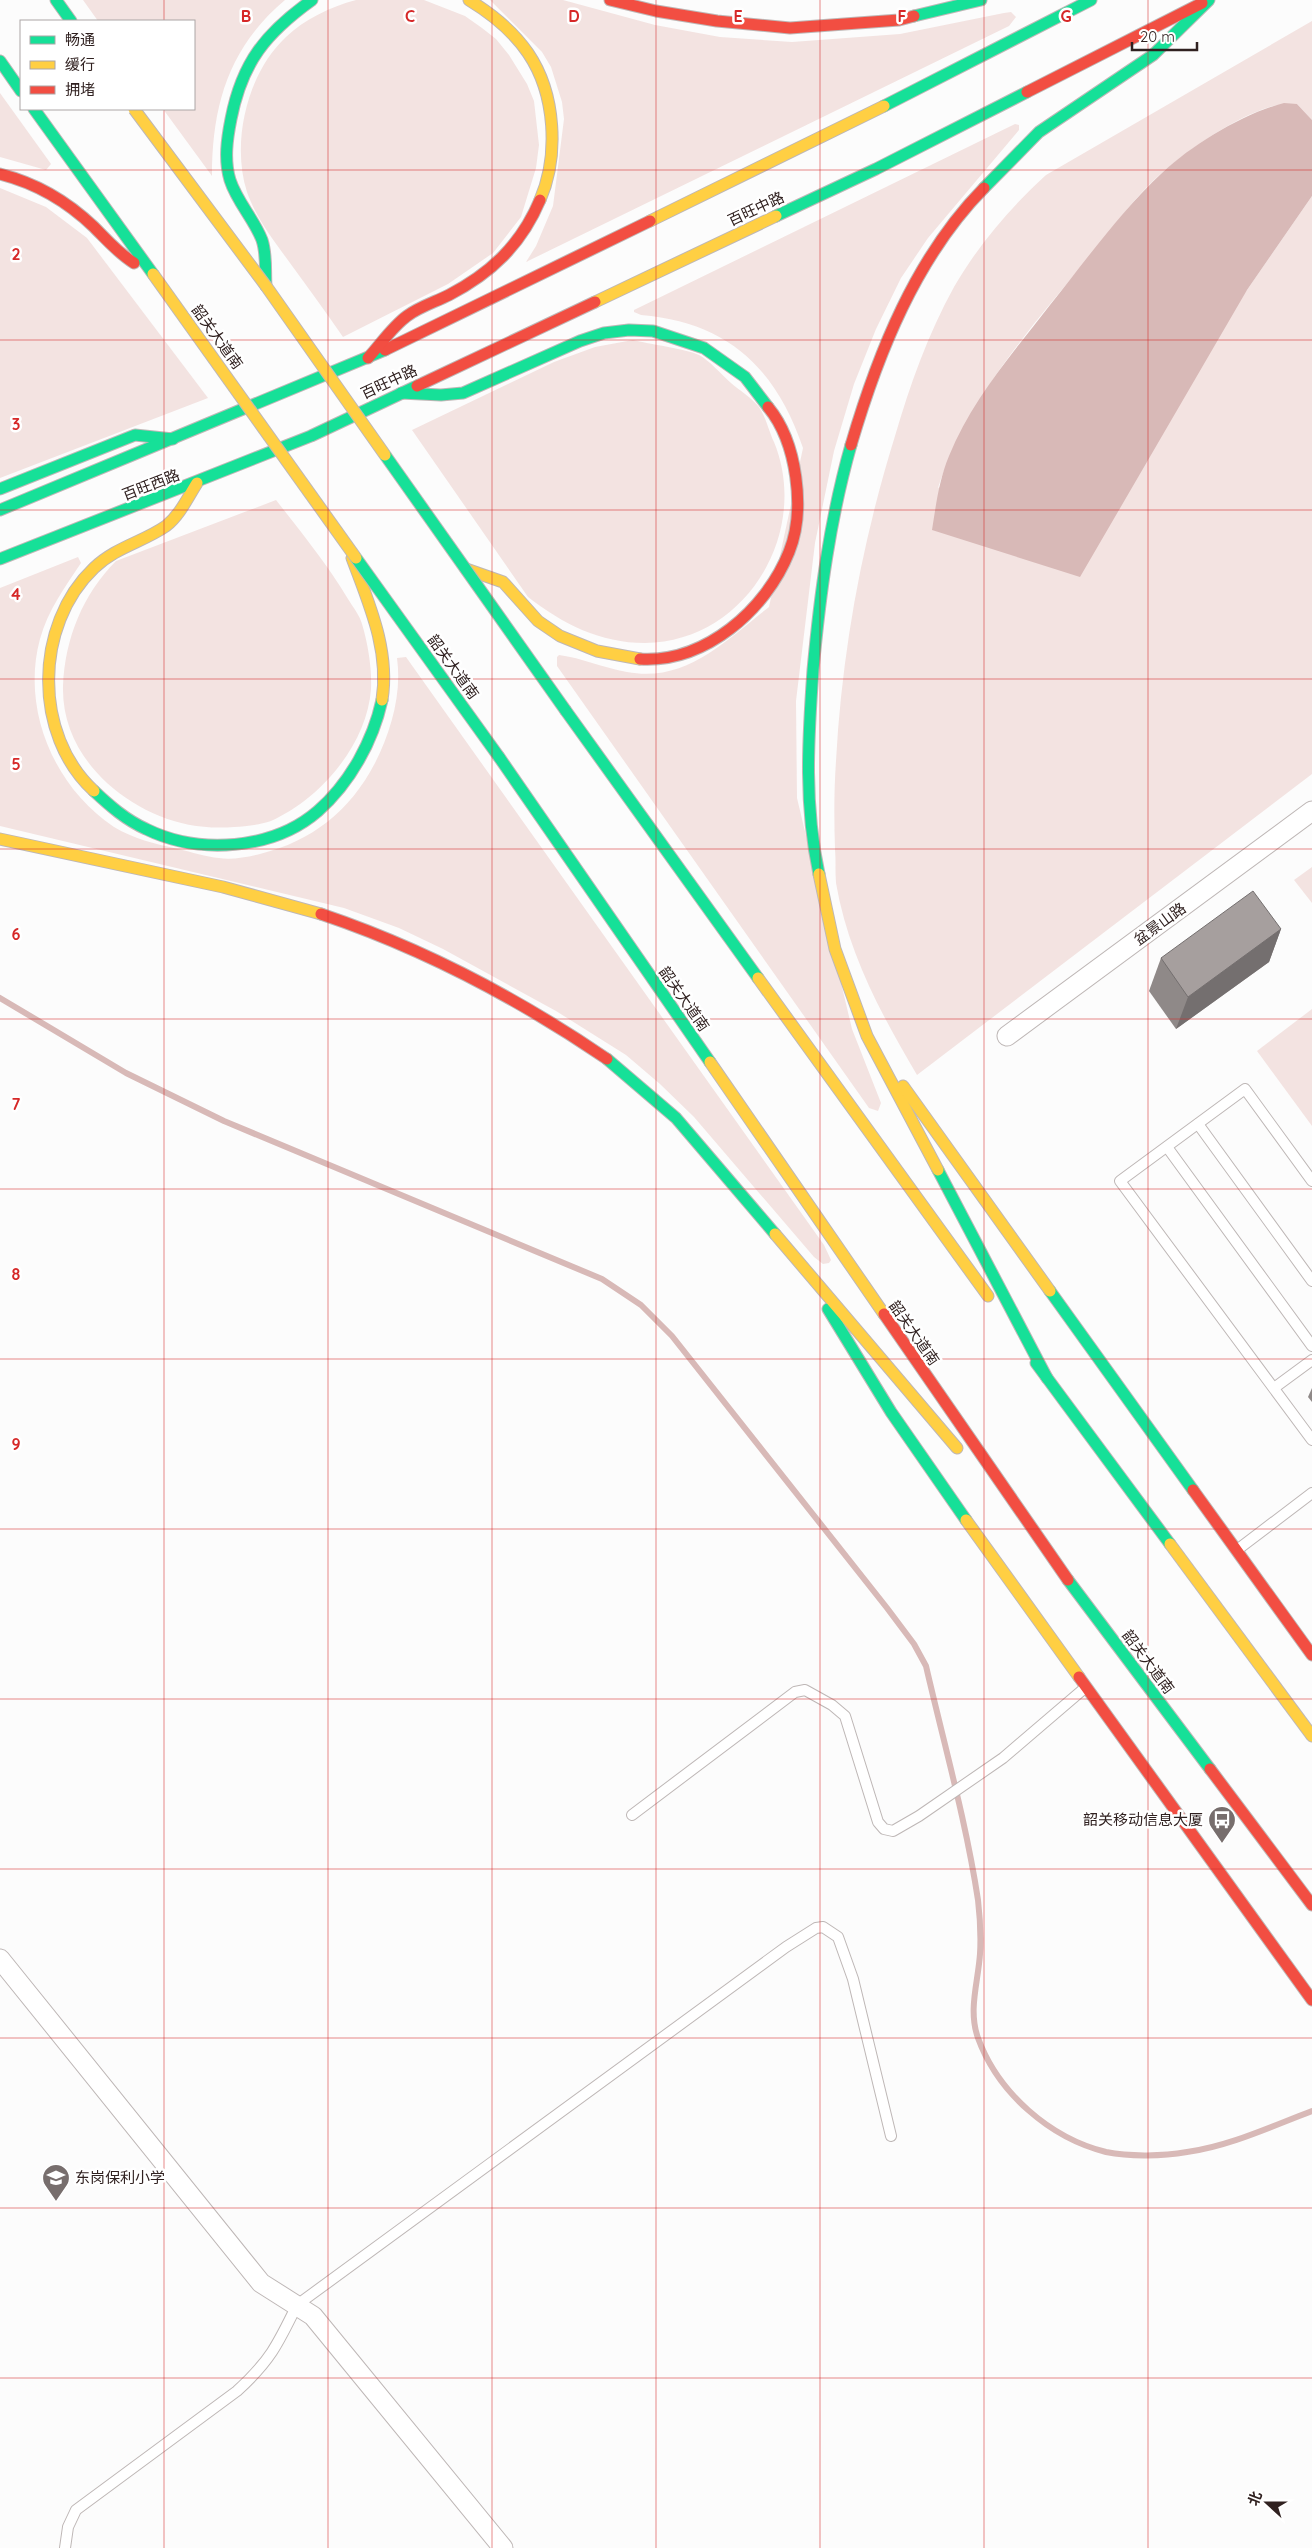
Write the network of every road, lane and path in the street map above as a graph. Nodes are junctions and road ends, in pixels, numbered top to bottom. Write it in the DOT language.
graph roads {
  1 [pos="56,0"];
  2 [pos="312,0"];
  3 [pos="469,0"];
  4 [pos="610,0"];
  5 [pos="981,0"];
  6 [pos="1091,0"];
  7 [pos="1208,0"];
  8 [pos="70,20"];
  9 [pos="0,61"];
  10 [pos="20,90"];
  11 [pos="135,110"];
  12 [pos="38,113"];
  13 [pos="0,174"];
  14 [pos="153,274"];
  15 [pos="266,286"];
  16 [pos="368,358"];
  17 [pos="401,393"];
  18 [pos="311,436"];
  19 [pos="174,439"];
  20 [pos="197,483"];
  21 [pos="0,488"];
  22 [pos="0,510"];
  23 [pos="348,546"];
  24 [pos="0,558"];
  25 [pos="466,569"];
  26 [pos="1312,811"];
  27 [pos="0,839"];
  28 [pos="867,1036"];
  29 [pos="1007,1036"];
  30 [pos="1198,1124"];
  31 [pos="1167,1147"];
  32 [pos="1312,1181"];
  33 [pos="802,1267"];
  34 [pos="1312,1281"];
  35 [pos="1312,1346"];
  36 [pos="1312,1360"];
  37 [pos="1048,1378"];
  38 [pos="1274,1388"];
  39 [pos="1312,1440"];
  40 [pos="963,1455"];
  41 [pos="982,1477"];
  42 [pos="1312,1494"];
  43 [pos="1236,1550"];
  44 [pos="1051,1557"];
  45 [pos="1312,1655"];
  46 [pos="1086,1687"];
  47 [pos="1312,1736"];
  48 [pos="632,1815"];
  49 [pos="1312,1905"];
  50 [pos="0,1959"];
  51 [pos="1312,2000"];
  52 [pos="891,2136"];
  53 [pos="297,2305"];
  54 [pos="64,2548"];
  55 [pos="503,2548"];
  1 -- 8 [label="main road"];
  2 -- 15 [label="main road"];
  3 -- 16 [label="main road"];
  4 -- 5 [label="main road"];
  6 -- 16 [label="main road, 百旺中路"];
  7 -- 17 [label="main road, 百旺中路"];
  7 -- 28 [label="main road"];
  9 -- 10 [label="main road"];
  11 -- 15 [label="main road, bridge"];
  12 -- 14 [label="main road, 韶关大道南"];
  13 -- 14 [label="main road"];
  14 -- 23 [label="main road, 韶关大道南, bridge"];
  15 -- 25 [label="main road, bridge"];
  16 -- 19 [label="main road, 百旺中路"];
  17 -- 18 [label="main road, 百旺中路"];
  17 -- 25 [label="main road"];
  18 -- 20 [label="main road, 百旺西路"];
  19 -- 21 [label="main road"];
  19 -- 22 [label="main road"];
  20 -- 23 [label="main road, bridge"];
  20 -- 24 [label="main road, 百旺西路"];
  23 -- 44 [label="main road, 韶关大道南, bridge"];
  25 -- 37 [label="main road, bridge"];
  26 -- 29 [label="street, 盆景山路"];
  27 -- 33 [label="main road"];
  28 -- 37 [label="main road"];
  28 -- 43 [label="main road"];
  30 -- 31 [label="lane"];
  30 -- 32 [label="lane"];
  30 -- 34 [label="lane"];
  31 -- 35 [label="lane"];
  31 -- 38 [label="lane"];
  33 -- 40 [label="main road"];
  33 -- 46 [label="main road"];
  36 -- 38 [label="lane"];
  37 -- 47 [label="main road"];
  38 -- 39 [label="lane"];
  41 -- 44 [label="main road"];
  42 -- 43 [label="lane"];
  43 -- 45 [label="main road"];
  44 -- 49 [label="main road, 韶关大道南"];
  46 -- 48 [label="lane"];
  46 -- 51 [label="main road"];
  50 -- 53 [label="street"];
  52 -- 53 [label="lane"];
  53 -- 54 [label="lane"];
  53 -- 55 [label="street"];
}
